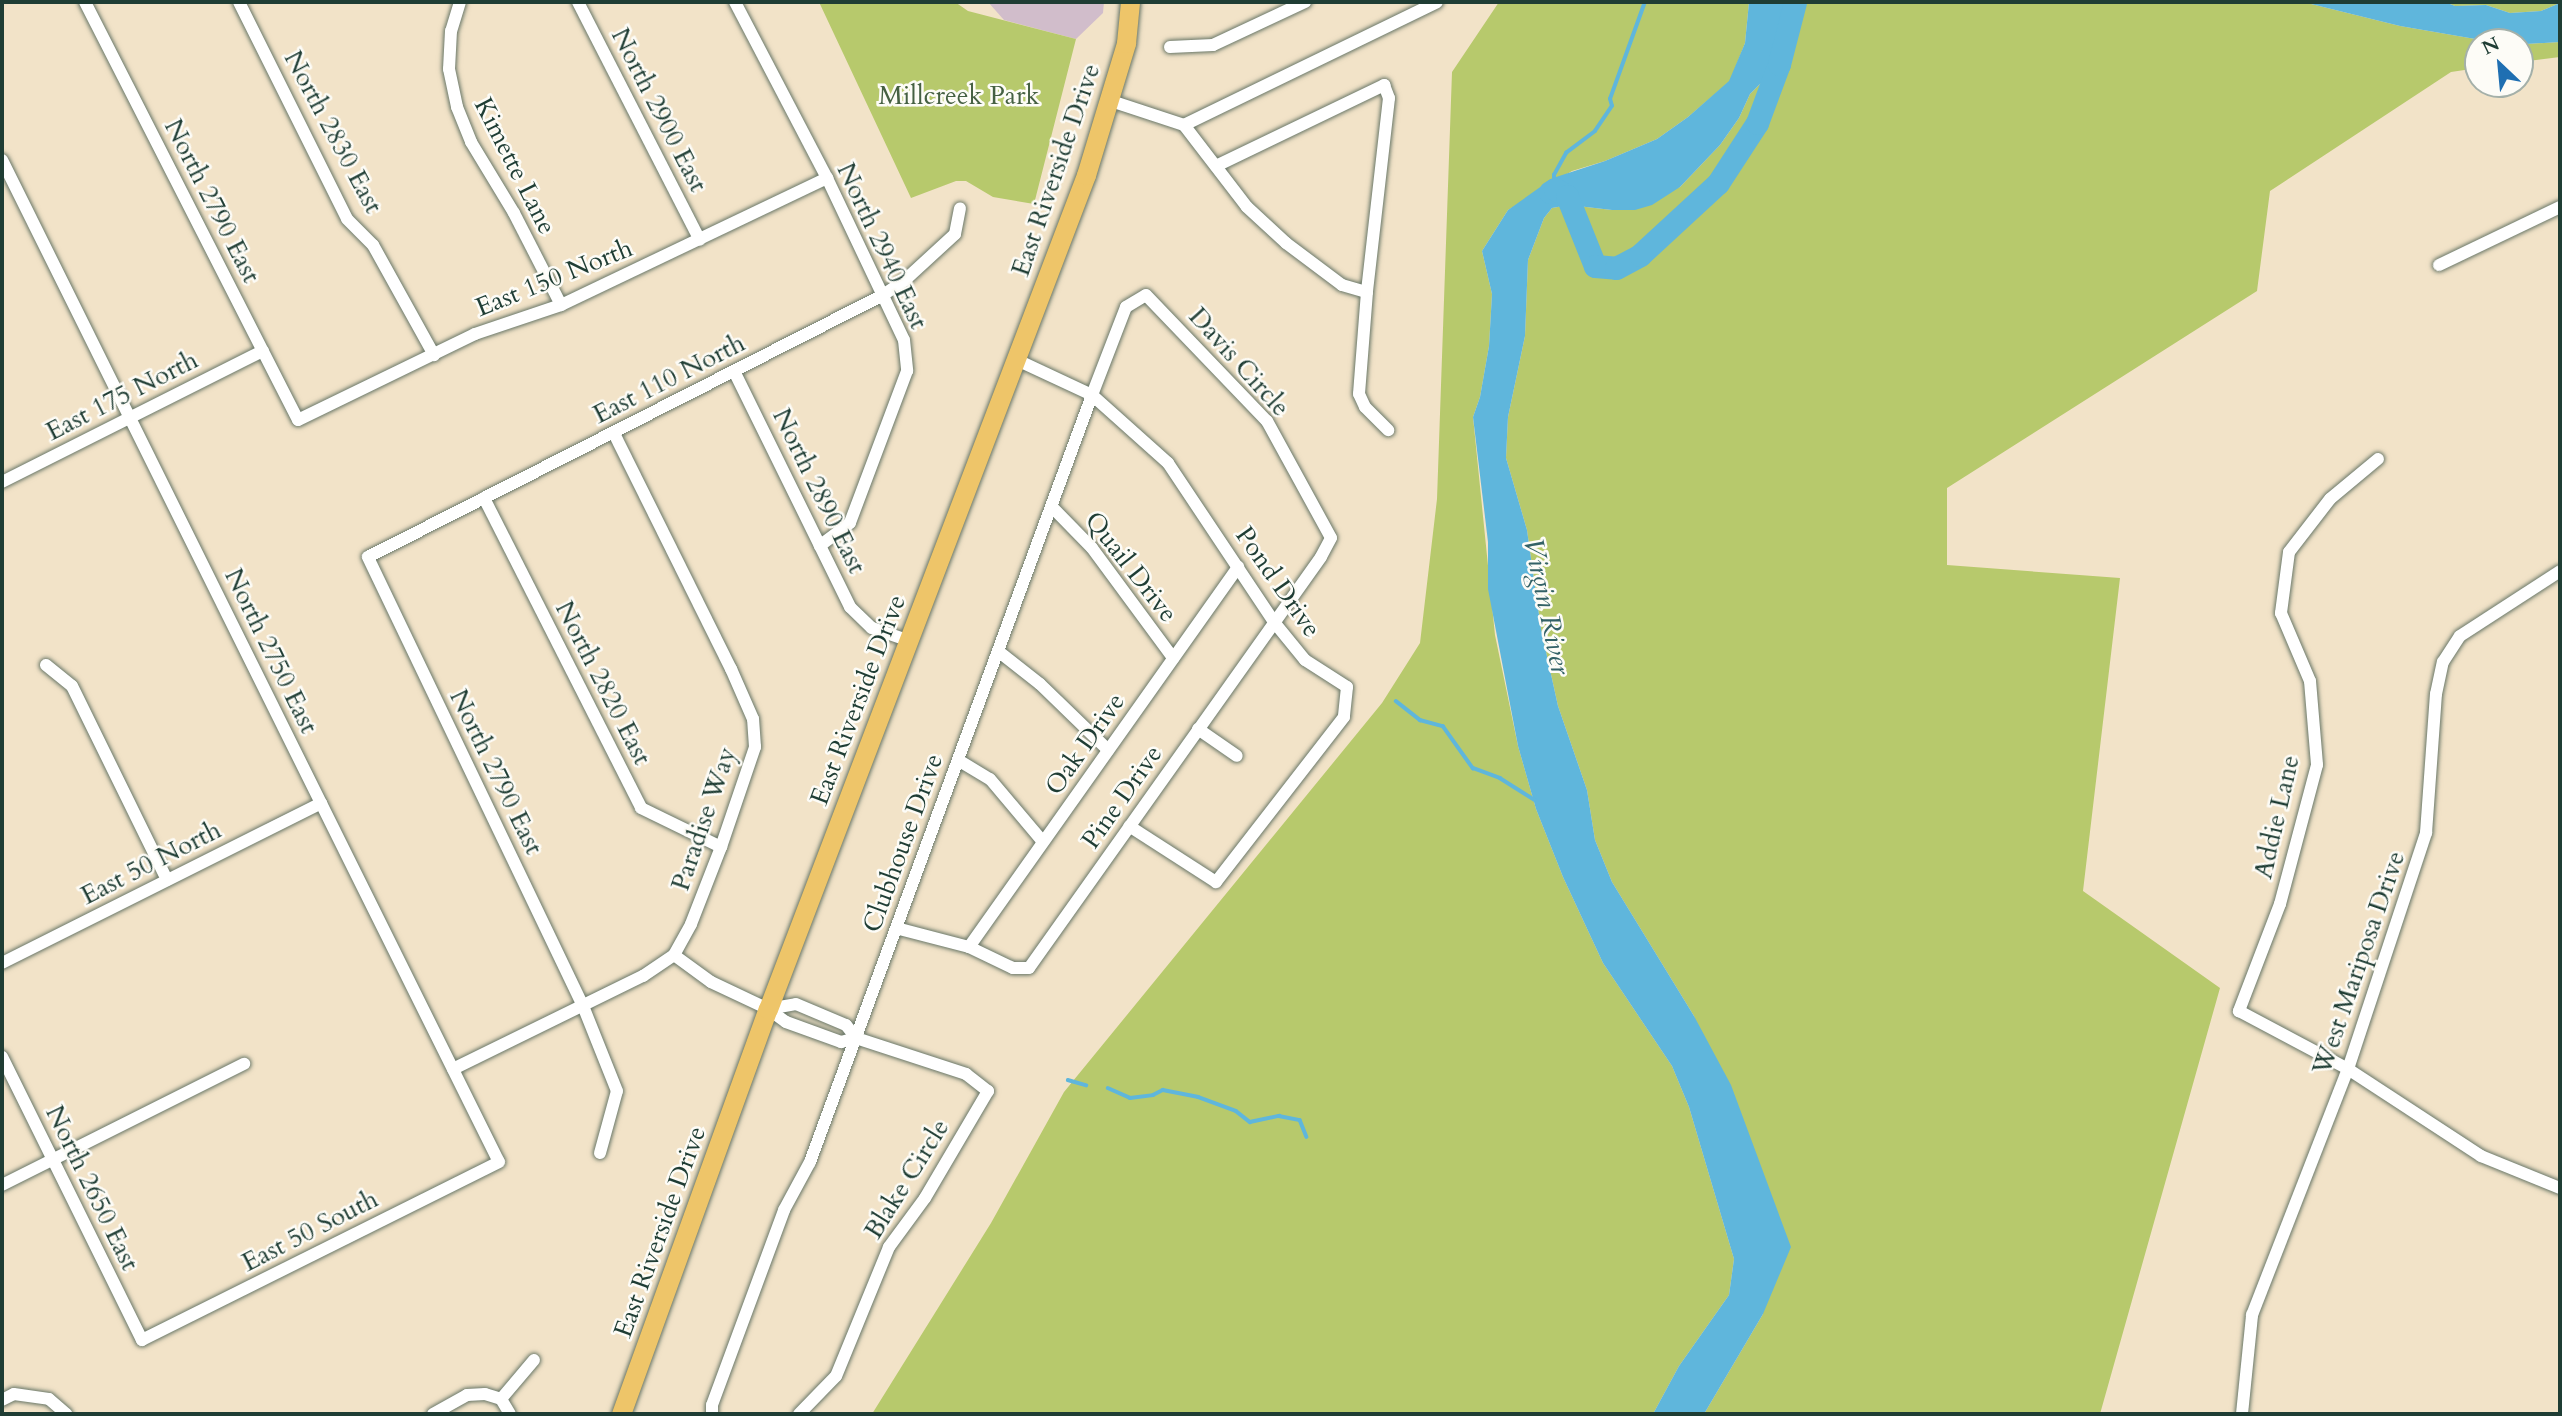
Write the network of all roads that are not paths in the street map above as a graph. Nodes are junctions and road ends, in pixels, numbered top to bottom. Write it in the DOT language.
graph roads {
  1 [pos="85,2"];
  2 [pos="239,2"];
  3 [pos="460,2"];
  4 [pos="578,2"];
  5 [pos="735,2"];
  6 [pos="1130,2"];
  7 [pos="1305,2"];
  8 [pos="1437,2"];
  9 [pos="1170,47"];
  10 [pos="1108,100"];
  11 [pos="1184,125"];
  12 [pos="2,160"];
  13 [pos="1216,166"];
  14 [pos="827,178"];
  15 [pos="2560,207"];
  16 [pos="960,208"];
  17 [pos="700,240"];
  18 [pos="2439,265"];
  19 [pos="1367,292"];
  20 [pos="883,295"];
  21 [pos="1146,295"];
  22 [pos="561,305"];
  23 [pos="263,351"];
  24 [pos="433,355"];
  25 [pos="1017,360"];
  26 [pos="734,371"];
  27 [pos="1092,395"];
  28 [pos="130,418"];
  29 [pos="298,421"];
  30 [pos="1388,430"];
  31 [pos="614,433"];
  32 [pos="2378,459"];
  33 [pos="2,482"];
  34 [pos="484,498"];
  35 [pos="1052,506"];
  36 [pos="1331,538"];
  37 [pos="820,546"];
  38 [pos="368,557"];
  39 [pos="1238,566"];
  40 [pos="2560,571"];
  41 [pos="1274,622"];
  42 [pos="909,641"];
  43 [pos="999,651"];
  44 [pos="1173,658"];
  45 [pos="46,666"];
  46 [pos="1198,729"];
  47 [pos="1108,750"];
  48 [pos="1237,756"];
  49 [pos="958,760"];
  50 [pos="321,803"];
  51 [pos="1129,826"];
  52 [pos="1043,842"];
  53 [pos="721,847"];
  54 [pos="167,880"];
  55 [pos="896,928"];
  56 [pos="969,947"];
  57 [pos="674,955"];
  58 [pos="2,963"];
  59 [pos="583,1006"];
  60 [pos="768,1009"];
  61 [pos="856,1038"];
  62 [pos="2,1057"];
  63 [pos="244,1064"];
  64 [pos="453,1069"];
  65 [pos="2348,1069"];
  66 [pos="600,1153"];
  67 [pos="52,1160"];
  68 [pos="499,1162"];
  69 [pos="2,1185"];
  70 [pos="2560,1188"];
  71 [pos="142,1340"];
  72 [pos="534,1360"];
  73 [pos="8,1397"];
  74 [pos="501,1399"];
  75 [pos="66,1414"];
  76 [pos="433,1414"];
  77 [pos="510,1414"];
  78 [pos="621,1414"];
  79 [pos="712,1414"];
  80 [pos="799,1414"];
  81 [pos="2242,1414"];
  1 -- 23 [label="street, North 2790 East"];
  2 -- 24 [label="street, North 2830 East"];
  3 -- 22 [label="street, Kimette Lane"];
  4 -- 17 [label="street, North 2900 East"];
  5 -- 14 [label="street, North 2940 East"];
  6 -- 10 [label="main road, East Riverside Drive"];
  7 -- 9 [label="street"];
  8 -- 11 [label="street"];
  10 -- 11 [label="street"];
  10 -- 25 [label="main road, East Riverside Drive"];
  11 -- 13 [label="street"];
  12 -- 28 [label="street, North 2750 East"];
  13 -- 19 [label="street"];
  13 -- 19 [label="street"];
  14 -- 17 [label="street, East 150 North"];
  14 -- 20 [label="street, North 2940 East"];
  15 -- 18 [label="street"];
  16 -- 20 [label="street, East 110 North"];
  17 -- 22 [label="street, East 150 North"];
  19 -- 30 [label="street"];
  20 -- 26 [label="street, East 110 North"];
  20 -- 37 [label="street, North 2940 East"];
  21 -- 27 [label="street, Clubhouse Drive"];
  21 -- 36 [label="street, Davis Circle"];
  22 -- 24 [label="street, East 150 North"];
  23 -- 28 [label="street, East 175 North"];
  23 -- 29 [label="street, North 2790 East"];
  24 -- 29 [label="street, East 150 North"];
  25 -- 27 [label="street, Pond Drive"];
  25 -- 42 [label="main road, East Riverside Drive"];
  26 -- 31 [label="street, East 110 North"];
  26 -- 37 [label="street, North 2890 East"];
  27 -- 35 [label="street, Clubhouse Drive"];
  27 -- 39 [label="street, Pond Drive"];
  28 -- 33 [label="street, East 175 North"];
  28 -- 50 [label="street, North 2750 East"];
  31 -- 34 [label="street, East 110 North"];
  31 -- 53 [label="street, Paradise Way"];
  32 -- 65 [label="street, Addie Lane"];
  34 -- 38 [label="street, East 110 North"];
  34 -- 53 [label="street, North 2820 East"];
  35 -- 43 [label="street, Clubhouse Drive"];
  35 -- 44 [label="street, Quail Drive"];
  36 -- 41 [label="street, Pine Drive"];
  37 -- 42 [label="street, North 2890 East"];
  38 -- 59 [label="street, North 2790 East"];
  39 -- 41 [label="street, Pond Drive"];
  39 -- 44 [label="street, Oak Drive"];
  40 -- 65 [label="street, West Mariposa Drive"];
  41 -- 46 [label="street, Pine Drive"];
  41 -- 51 [label="street, Pond Drive"];
  42 -- 60 [label="main road, East Riverside Drive"];
  43 -- 47 [label="street"];
  43 -- 49 [label="street, Clubhouse Drive"];
  44 -- 47 [label="street, Oak Drive"];
  45 -- 54 [label="street"];
  46 -- 48 [label="street"];
  46 -- 51 [label="street, Pine Drive"];
  47 -- 52 [label="street, Oak Drive"];
  49 -- 52 [label="street"];
  49 -- 55 [label="street, Clubhouse Drive"];
  50 -- 54 [label="street, East 50 North"];
  50 -- 64 [label="street, North 2750 East"];
  51 -- 56 [label="street, Pine Drive"];
  52 -- 56 [label="street, Oak Drive"];
  53 -- 57 [label="street, Paradise Way"];
  54 -- 58 [label="street, East 50 North"];
  55 -- 56 [label="street, Pine Drive"];
  55 -- 61 [label="street, Clubhouse Drive"];
  57 -- 59 [label="street, Paradise Way"];
  57 -- 60 [label="street"];
  59 -- 64 [label="street, Paradise Way"];
  59 -- 66 [label="street, North 2790 East"];
  60 -- 61 [label="street"];
  60 -- 61 [label="street"];
  60 -- 78 [label="main road, East Riverside Drive"];
  61 -- 79 [label="street, Clubhouse Drive"];
  61 -- 80 [label="street, Blake Circle"];
  62 -- 67 [label="street, North 2650 East"];
  63 -- 67 [label="street"];
  64 -- 68 [label="street, North 2750 East"];
  65 -- 70 [label="street"];
  65 -- 81 [label="street, West Mariposa Drive"];
  67 -- 69 [label="street"];
  67 -- 71 [label="street, North 2650 East"];
  68 -- 71 [label="street, East 50 South"];
  72 -- 74 [label="street"];
  73 -- 75 [label="street"];
  74 -- 76 [label="street"];
  74 -- 77 [label="street"];
}
